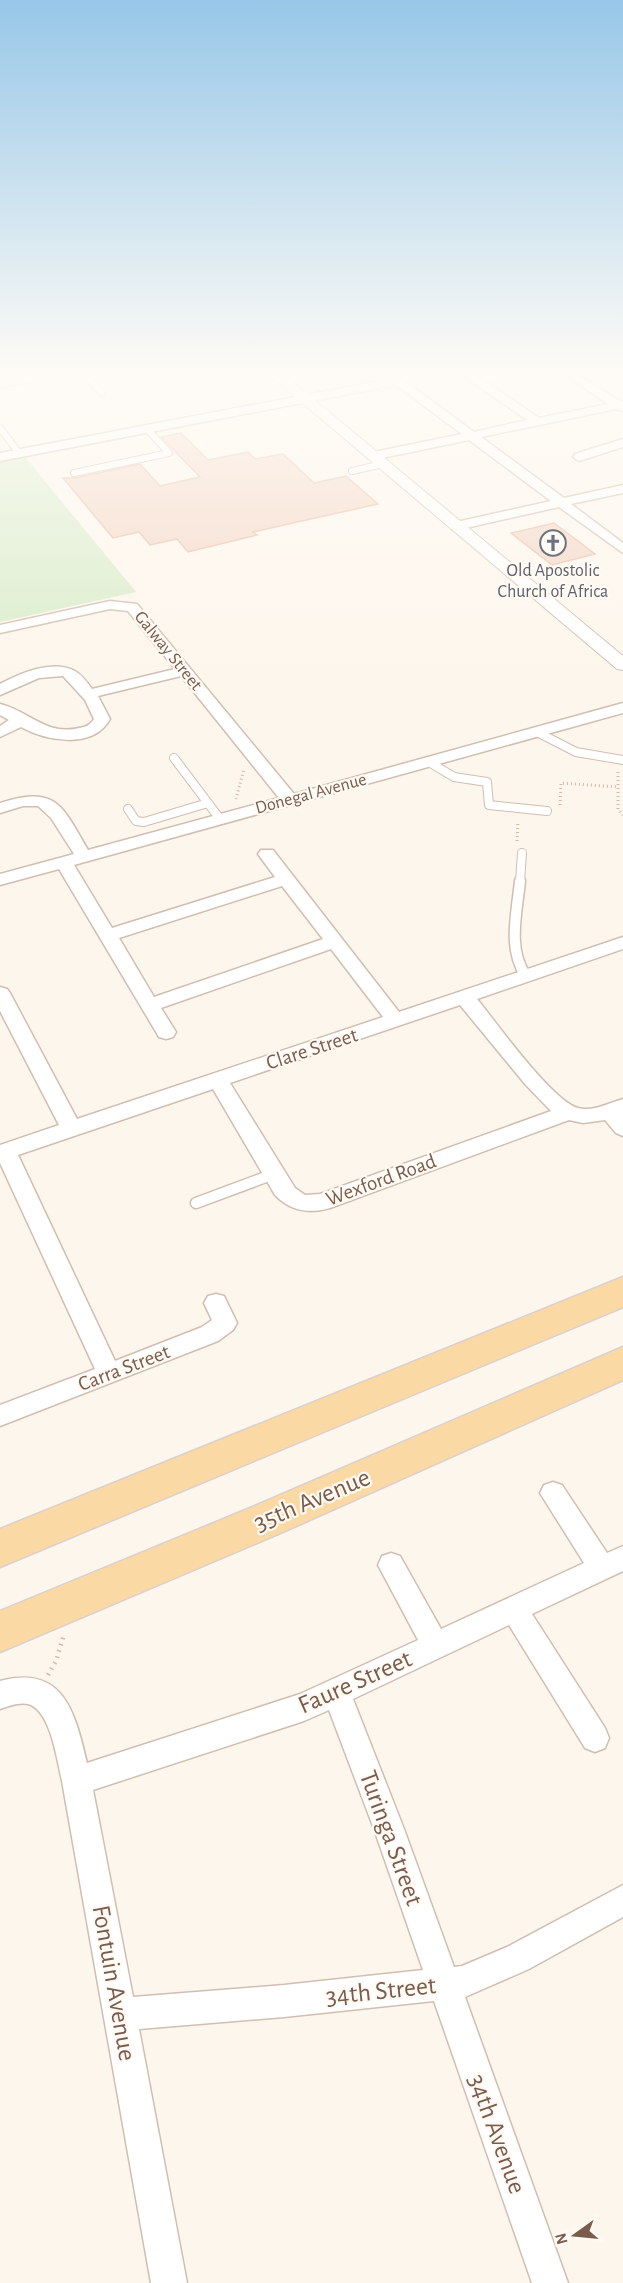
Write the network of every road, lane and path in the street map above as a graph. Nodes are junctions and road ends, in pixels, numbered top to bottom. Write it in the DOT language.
graph roads {
  1 [pos="395,475"];
  2 [pos="523,475"];
  3 [pos="623,489"];
  4 [pos="562,503"];
  5 [pos="457,526"];
  6 [pos="623,549"];
  7 [pos="0,629"];
  8 [pos="623,665"];
  9 [pos="184,671"];
  10 [pos="0,690"];
  11 [pos="88,694"];
  12 [pos="623,708"];
  13 [pos="0,709"];
  14 [pos="21,720"];
  15 [pos="0,732"];
  16 [pos="537,732"];
  17 [pos="174,758"];
  18 [pos="620,759"];
  19 [pos="244,762"];
  20 [pos="429,762"];
  21 [pos="618,787"];
  22 [pos="290,800"];
  23 [pos="208,803"];
  24 [pos="235,803"];
  25 [pos="0,808"];
  26 [pos="518,808"];
  27 [pos="128,809"];
  28 [pos="548,811"];
  29 [pos="623,815"];
  30 [pos="220,819"];
  31 [pos="522,853"];
  32 [pos="267,854"];
  33 [pos="84,857"];
  34 [pos="64,863"];
  35 [pos="286,879"];
  36 [pos="0,880"];
  37 [pos="107,936"];
  38 [pos="335,941"];
  39 [pos="623,943"];
  40 [pos="526,976"];
  41 [pos="0,993"];
  42 [pos="465,998"];
  43 [pos="150,1005"];
  44 [pos="396,1021"];
  45 [pos="166,1032"];
  46 [pos="218,1080"];
  47 [pos="616,1109"];
  48 [pos="567,1113"];
  49 [pos="71,1128"];
  50 [pos="623,1128"];
  51 [pos="2,1152"];
  52 [pos="274,1174"];
  53 [pos="196,1203"];
  54 [pos="623,1291"];
  55 [pos="216,1303"];
  56 [pos="623,1363"];
  57 [pos="109,1374"];
  58 [pos="0,1416"];
  59 [pos="554,1493"];
  60 [pos="0,1548"];
  61 [pos="613,1563"];
  62 [pos="391,1565"];
  63 [pos="514,1608"];
  64 [pos="0,1632"];
  65 [pos="65,1632"];
  66 [pos="436,1646"];
  67 [pos="38,1691"];
  68 [pos="336,1692"];
  69 [pos="0,1695"];
  70 [pos="595,1738"];
  71 [pos="76,1781"];
  72 [pos="623,1900"];
  73 [pos="443,1986"];
  74 [pos="120,2014"];
  75 [pos="169,2283"];
  76 [pos="550,2283"];
  1 -- 5 [label="street"];
  2 -- 4 [label="street"];
  3 -- 4 [label="street"];
  4 -- 5 [label="street"];
  4 -- 6 [label="street"];
  5 -- 8 [label="street"];
  7 -- 9 [label="street, Galway Street"];
  9 -- 11 [label="street"];
  9 -- 22 [label="street, Galway Street"];
  10 -- 11 [label="street"];
  11 -- 14 [label="street"];
  12 -- 16 [label="street, Donegal Avenue"];
  13 -- 14 [label="street"];
  14 -- 15 [label="street"];
  16 -- 18 [label="lane"];
  16 -- 20 [label="street, Donegal Avenue"];
  17 -- 23 [label="lane"];
  18 -- 21 [label="path"];
  19 -- 24 [label="path"];
  20 -- 22 [label="street, Donegal Avenue"];
  20 -- 26 [label="lane"];
  21 -- 28 [label="path"];
  21 -- 29 [label="path"];
  22 -- 30 [label="street, Donegal Avenue"];
  23 -- 27 [label="lane"];
  23 -- 30 [label="lane"];
  25 -- 33 [label="street"];
  26 -- 28 [label="lane"];
  26 -- 31 [label="path"];
  30 -- 33 [label="street, Donegal Avenue"];
  31 -- 40 [label="lane"];
  32 -- 35 [label="street"];
  33 -- 34 [label="street, Donegal Avenue"];
  34 -- 36 [label="street, Donegal Avenue"];
  34 -- 37 [label="street"];
  35 -- 37 [label="street"];
  35 -- 38 [label="street"];
  37 -- 43 [label="street"];
  38 -- 43 [label="street"];
  38 -- 44 [label="street"];
  39 -- 40 [label="street, Clare Street"];
  40 -- 42 [label="street, Clare Street"];
  41 -- 49 [label="street"];
  42 -- 44 [label="street, Clare Street"];
  42 -- 48 [label="street"];
  43 -- 45 [label="street"];
  44 -- 46 [label="street, Clare Street"];
  46 -- 49 [label="street, Clare Street"];
  46 -- 52 [label="street, Wexford Road"];
  47 -- 48 [label="street"];
  47 -- 50 [label="street"];
  48 -- 52 [label="street, Wexford Road"];
  49 -- 51 [label="street, Clare Street"];
  51 -- 57 [label="street"];
  52 -- 53 [label="lane"];
  54 -- 60 [label="main road"];
  55 -- 57 [label="street, Carra Street"];
  56 -- 64 [label="main road, 35th Avenue"];
  57 -- 58 [label="street, Carra Street"];
  59 -- 61 [label="street"];
  61 -- 63 [label="street, Faure Street"];
  62 -- 66 [label="street"];
  63 -- 66 [label="street, Faure Street"];
  63 -- 70 [label="street"];
  65 -- 67 [label="path"];
  66 -- 68 [label="street, Faure Street"];
  67 -- 69 [label="street"];
  67 -- 71 [label="street, Fontuin Avenue"];
  68 -- 71 [label="street, Faure Street"];
  68 -- 73 [label="street, Turinga Street"];
  71 -- 74 [label="street, Fontuin Avenue"];
  72 -- 73 [label="street, 34th Street"];
  73 -- 74 [label="street, 34th Street"];
  73 -- 76 [label="street, 34th Avenue"];
  74 -- 75 [label="street, Fontuin Avenue"];
}
